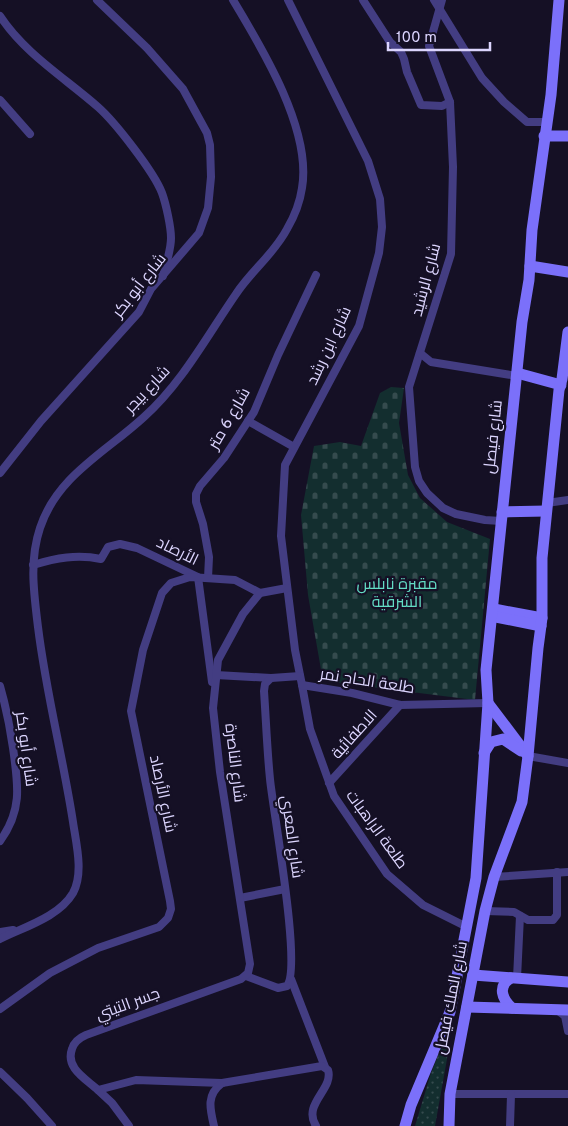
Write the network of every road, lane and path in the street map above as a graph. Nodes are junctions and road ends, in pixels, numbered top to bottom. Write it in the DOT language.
graph roads {
  1 [pos="97,0"];
  2 [pos="233,0"];
  3 [pos="288,0"];
  4 [pos="363,0"];
  5 [pos="434,0"];
  6 [pos="442,0"];
  7 [pos="559,0"];
  8 [pos="440,8"];
  9 [pos="0,16"];
  10 [pos="563,17"];
  11 [pos="0,100"];
  12 [pos="450,102"];
  13 [pos="546,122"];
  14 [pos="30,134"];
  15 [pos="544,136"];
  16 [pos="568,136"];
  17 [pos="530,266"];
  18 [pos="568,272"];
  19 [pos="316,275"];
  20 [pos="164,276"];
  21 [pos="568,332"];
  22 [pos="420,352"];
  23 [pos="516,377"];
  24 [pos="560,387"];
  25 [pos="248,421"];
  26 [pos="294,447"];
  27 [pos="0,473"];
  28 [pos="568,500"];
  29 [pos="546,507"];
  30 [pos="502,516"];
  31 [pos="34,565"];
  32 [pos="198,577"];
  33 [pos="208,578"];
  34 [pos="287,588"];
  35 [pos="260,593"];
  36 [pos="493,613"];
  37 [pos="542,622"];
  38 [pos="216,675"];
  39 [pos="300,676"];
  40 [pos="271,678"];
  41 [pos="302,685"];
  42 [pos="0,686"];
  43 [pos="214,697"];
  44 [pos="488,703"];
  45 [pos="400,705"];
  46 [pos="484,753"];
  47 [pos="528,756"];
  48 [pos="568,763"];
  49 [pos="329,783"];
  50 [pos="0,841"];
  51 [pos="564,871"];
  52 [pos="494,877"];
  53 [pos="476,878"];
  54 [pos="285,889"];
  55 [pos="240,898"];
  56 [pos="485,911"];
  57 [pos="520,916"];
  58 [pos="467,927"];
  59 [pos="23,928"];
  60 [pos="0,932"];
  61 [pos="0,939"];
  62 [pos="473,975"];
  63 [pos="246,976"];
  64 [pos="514,978"];
  65 [pos="291,979"];
  66 [pos="568,982"];
  67 [pos="467,1007"];
  68 [pos="512,1008"];
  69 [pos="0,1009"];
  70 [pos="552,1009"];
  71 [pos="568,1010"];
  72 [pos="568,1031"];
  73 [pos="325,1067"];
  74 [pos="0,1072"];
  75 [pos="222,1083"];
  76 [pos="98,1089"];
  77 [pos="450,1094"];
  78 [pos="511,1094"];
  79 [pos="568,1094"];
  80 [pos="52,1126"];
  81 [pos="130,1126"];
  82 [pos="214,1126"];
  83 [pos="316,1126"];
  84 [pos="406,1126"];
  85 [pos="442,1126"];
  86 [pos="448,1126"];
  87 [pos="510,1126"];
  1 -- 20 [label="street, شارع أبو بكر"];
  2 -- 31 [label="street, شارع بيجر"];
  3 -- 26 [label="street, شارع ابن رشد"];
  4 -- 12 [label="street"];
  5 -- 8 [label="street"];
  6 -- 8 [label="street, شارع الرشيد"];
  7 -- 10 [label="main road, شارع فيصل"];
  8 -- 12 [label="street, شارع الرشيد"];
  8 -- 13 [label="street"];
  9 -- 20 [label="street"];
  10 -- 13 [label="main road, شارع فيصل"];
  11 -- 14 [label="street"];
  12 -- 22 [label="street, شارع الرشيد"];
  13 -- 15 [label="main road, شارع فيصل"];
  15 -- 16 [label="main road"];
  15 -- 17 [label="main road, شارع فيصل"];
  17 -- 18 [label="main road"];
  17 -- 23 [label="main road, شارع فيصل"];
  19 -- 25 [label="street, شارع 6 متر"];
  20 -- 27 [label="street, شارع أبو بكر"];
  21 -- 24 [label="main road, شارع الملك فيصل"];
  22 -- 23 [label="street"];
  22 -- 30 [label="street, شارع الرشيد"];
  23 -- 24 [label="main road"];
  23 -- 30 [label="main road, شارع فيصل"];
  24 -- 29 [label="main road, شارع الملك فيصل"];
  25 -- 26 [label="street"];
  25 -- 33 [label="street, شارع 6 متر"];
  26 -- 34 [label="street, شارع ابن رشد"];
  28 -- 29 [label="street"];
  29 -- 30 [label="main road"];
  29 -- 37 [label="main road, شارع الملك فيصل"];
  30 -- 36 [label="main road, شارع فيصل"];
  31 -- 32 [label="street, الأرصاد"];
  31 -- 59 [label="street, شارع بيجر"];
  32 -- 33 [label="street, شارع الأرصاد"];
  32 -- 43 [label="street, الأرصاد"];
  32 -- 69 [label="street, شارع الأرصاد"];
  33 -- 35 [label="street, شارع الأرصاد"];
  34 -- 35 [label="street"];
  34 -- 39 [label="street, شارع ابن رشد"];
  35 -- 38 [label="street, شارع الناصرة"];
  36 -- 37 [label="main road"];
  36 -- 44 [label="main road, شارع فيصل"];
  37 -- 47 [label="main road, شارع الملك فيصل"];
  38 -- 40 [label="street"];
  38 -- 43 [label="street, شارع الناصرة"];
  39 -- 40 [label="street"];
  39 -- 41 [label="street, شارع ابن رشد"];
  40 -- 54 [label="street, شارع المعري"];
  41 -- 45 [label="street, طلعة الحاج نمر"];
  41 -- 49 [label="street, طلعة الراهبات"];
  42 -- 50 [label="street, شارع أبو بكر"];
  43 -- 55 [label="street, شارع الناصرة"];
  44 -- 45 [label="street, طلعة الحاج نمر"];
  44 -- 46 [label="main road, شارع فيصل"];
  44 -- 47 [label="main road"];
  45 -- 49 [label="street, الاطفائية"];
  46 -- 47 [label="main road"];
  46 -- 53 [label="main road, شارع فيصل"];
  47 -- 48 [label="street"];
  47 -- 52 [label="main road, شارع الملك فيصل"];
  49 -- 58 [label="street, طلعة الراهبات"];
  51 -- 52 [label="street"];
  51 -- 57 [label="street"];
  52 -- 56 [label="main road, شارع الملك فيصل"];
  53 -- 58 [label="main road, شارع الملك فيصل"];
  54 -- 55 [label="street"];
  54 -- 65 [label="street, شارع المعري"];
  55 -- 63 [label="street, شارع الناصرة"];
  56 -- 57 [label="street"];
  56 -- 62 [label="main road, شارع الملك فيصل"];
  57 -- 64 [label="street"];
  58 -- 84 [label="main road, شارع الملك فيصل"];
  59 -- 60 [label="street"];
  59 -- 61 [label="street, شارع بيجر"];
  62 -- 64 [label="main road"];
  62 -- 67 [label="main road, شارع الملك فيصل"];
  63 -- 65 [label="street"];
  63 -- 76 [label="street, جسر التيتي"];
  64 -- 66 [label="main road"];
  64 -- 68 [label="main road"];
  65 -- 73 [label="street"];
  67 -- 68 [label="main road"];
  67 -- 77 [label="main road, شارع الملك فيصل"];
  68 -- 70 [label="main road"];
  70 -- 71 [label="main road"];
  70 -- 72 [label="street"];
  73 -- 75 [label="street"];
  73 -- 83 [label="street"];
  74 -- 80 [label="street"];
  75 -- 76 [label="street"];
  75 -- 82 [label="street"];
  76 -- 81 [label="street, جسر التيتي"];
  77 -- 78 [label="street"];
  77 -- 85 [label="main road"];
  77 -- 86 [label="main road, شارع الملك فيصل"];
  78 -- 79 [label="street"];
  78 -- 87 [label="street"];
}
